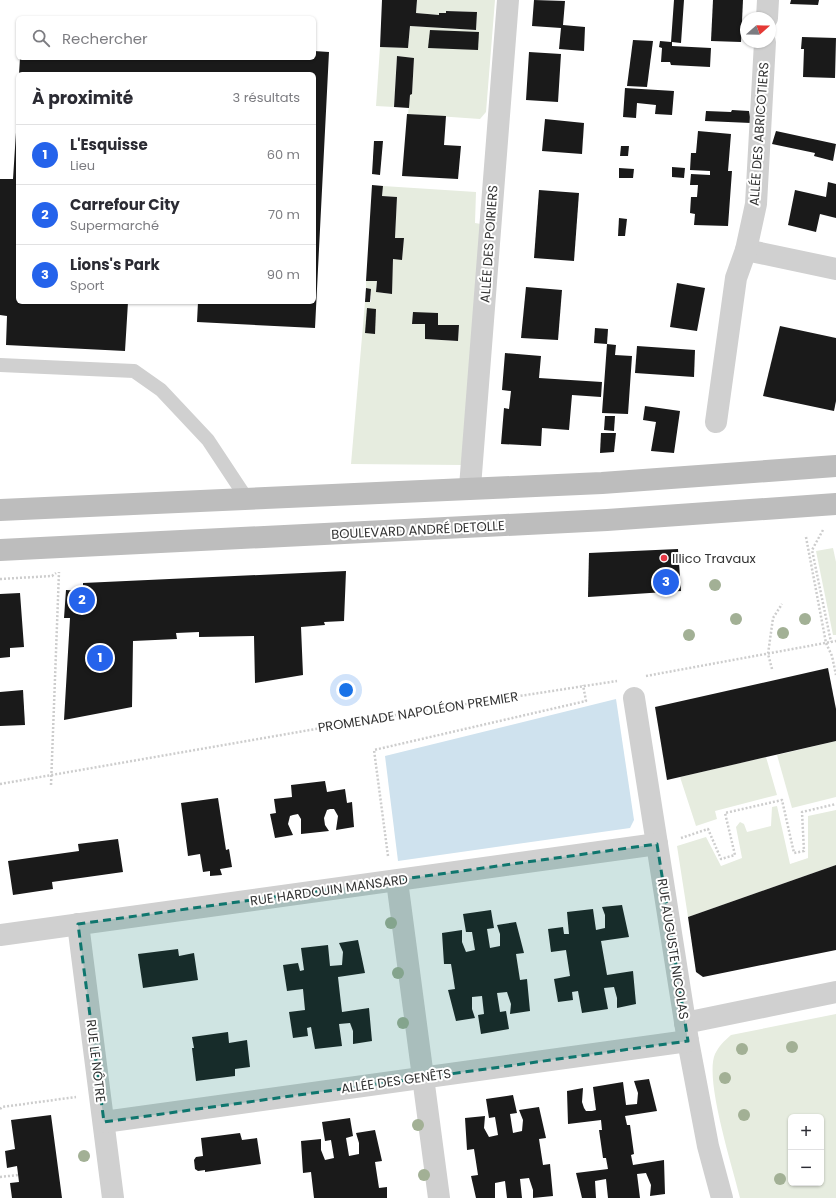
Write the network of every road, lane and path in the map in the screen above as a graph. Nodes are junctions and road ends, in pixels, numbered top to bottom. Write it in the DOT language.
graph roads {
  1 [pos="508,0"];
  2 [pos="768,0"];
  3 [pos="767,12"];
  4 [pos="765,48"];
  5 [pos="746,250"];
  6 [pos="836,270"];
  7 [pos="0,365"];
  8 [pos="716,422"];
  9 [pos="836,466"];
  10 [pos="470,487"];
  11 [pos="247,499"];
  12 [pos="836,504"];
  13 [pos="0,510"];
  14 [pos="826,524"];
  15 [pos="806,537"];
  16 [pos="0,550"];
  17 [pos="0,579"];
  18 [pos="782,604"];
  19 [pos="836,641"];
  20 [pos="831,642"];
  21 [pos="826,643"];
  22 [pos="768,654"];
  23 [pos="772,669"];
  24 [pos="836,675"];
  25 [pos="642,677"];
  26 [pos="583,685"];
  27 [pos="629,689"];
  28 [pos="52,775"];
  29 [pos="0,784"];
  30 [pos="51,785"];
  31 [pos="836,804"];
  32 [pos="666,842"];
  33 [pos="397,881"];
  34 [pos="78,924"];
  35 [pos="0,935"];
  36 [pos="836,992"];
  37 [pos="686,1032"];
  38 [pos="422,1078"];
  39 [pos="0,1109"];
  40 [pos="104,1122"];
  41 [pos="18,1174"];
  42 [pos="0,1177"];
  43 [pos="113,1198"];
  44 [pos="439,1198"];
  45 [pos="722,1198"];
  1 -- 10 [label="street, ALLÉE DES POIRIERS"];
  2 -- 3 [label="street"];
  4 -- 5 [label="street, ALLÉE DES ABRICOTIERS"];
  5 -- 6 [label="street"];
  5 -- 8 [label="street, ALLÉE DES ABRICOTIERS"];
  7 -- 11 [label="lane"];
  9 -- 10 [label="main road"];
  10 -- 11 [label="main road"];
  11 -- 13 [label="main road"];
  12 -- 16 [label="main road, BOULEVARD ANDRÉ DETOLLE"];
  14 -- 20 [label="path"];
  15 -- 21 [label="path"];
  17 -- 28 [label="path"];
  18 -- 22 [label="path"];
  19 -- 20 [label="path"];
  20 -- 21 [label="path"];
  21 -- 22 [label="path"];
  21 -- 24 [label="path"];
  22 -- 23 [label="path"];
  22 -- 25 [label="path"];
  26 -- 27 [label="path, PROMENADE NAPOLÉON PREMIER"];
  26 -- 28 [label="path, PROMENADE NAPOLÉON PREMIER"];
  26 -- 33 [label="path"];
  27 -- 32 [label="street, RUE AUGUSTE NICOLAS"];
  28 -- 29 [label="path, PROMENADE NAPOLÉON PREMIER"];
  28 -- 30 [label="path"];
  31 -- 32 [label="path"];
  32 -- 33 [label="street, RUE HARDOUIN MANSARD"];
  32 -- 37 [label="street, RUE AUGUSTE NICOLAS"];
  33 -- 34 [label="street, RUE HARDOUIN MANSARD"];
  33 -- 38 [label="street"];
  34 -- 35 [label="street, RUE HARDOUIN MANSARD"];
  34 -- 40 [label="street, RUE LE NÔTRE"];
  36 -- 37 [label="street, ALLÉE DES GENÊTS"];
  37 -- 38 [label="street, ALLÉE DES GENÊTS"];
  37 -- 45 [label="street, RUE AUGUSTE NICOLAS"];
  38 -- 40 [label="street, ALLÉE DES GENÊTS"];
  38 -- 44 [label="street"];
  39 -- 40 [label="path"];
  40 -- 43 [label="street, RUE LE NÔTRE"];
  41 -- 42 [label="path"];
}
